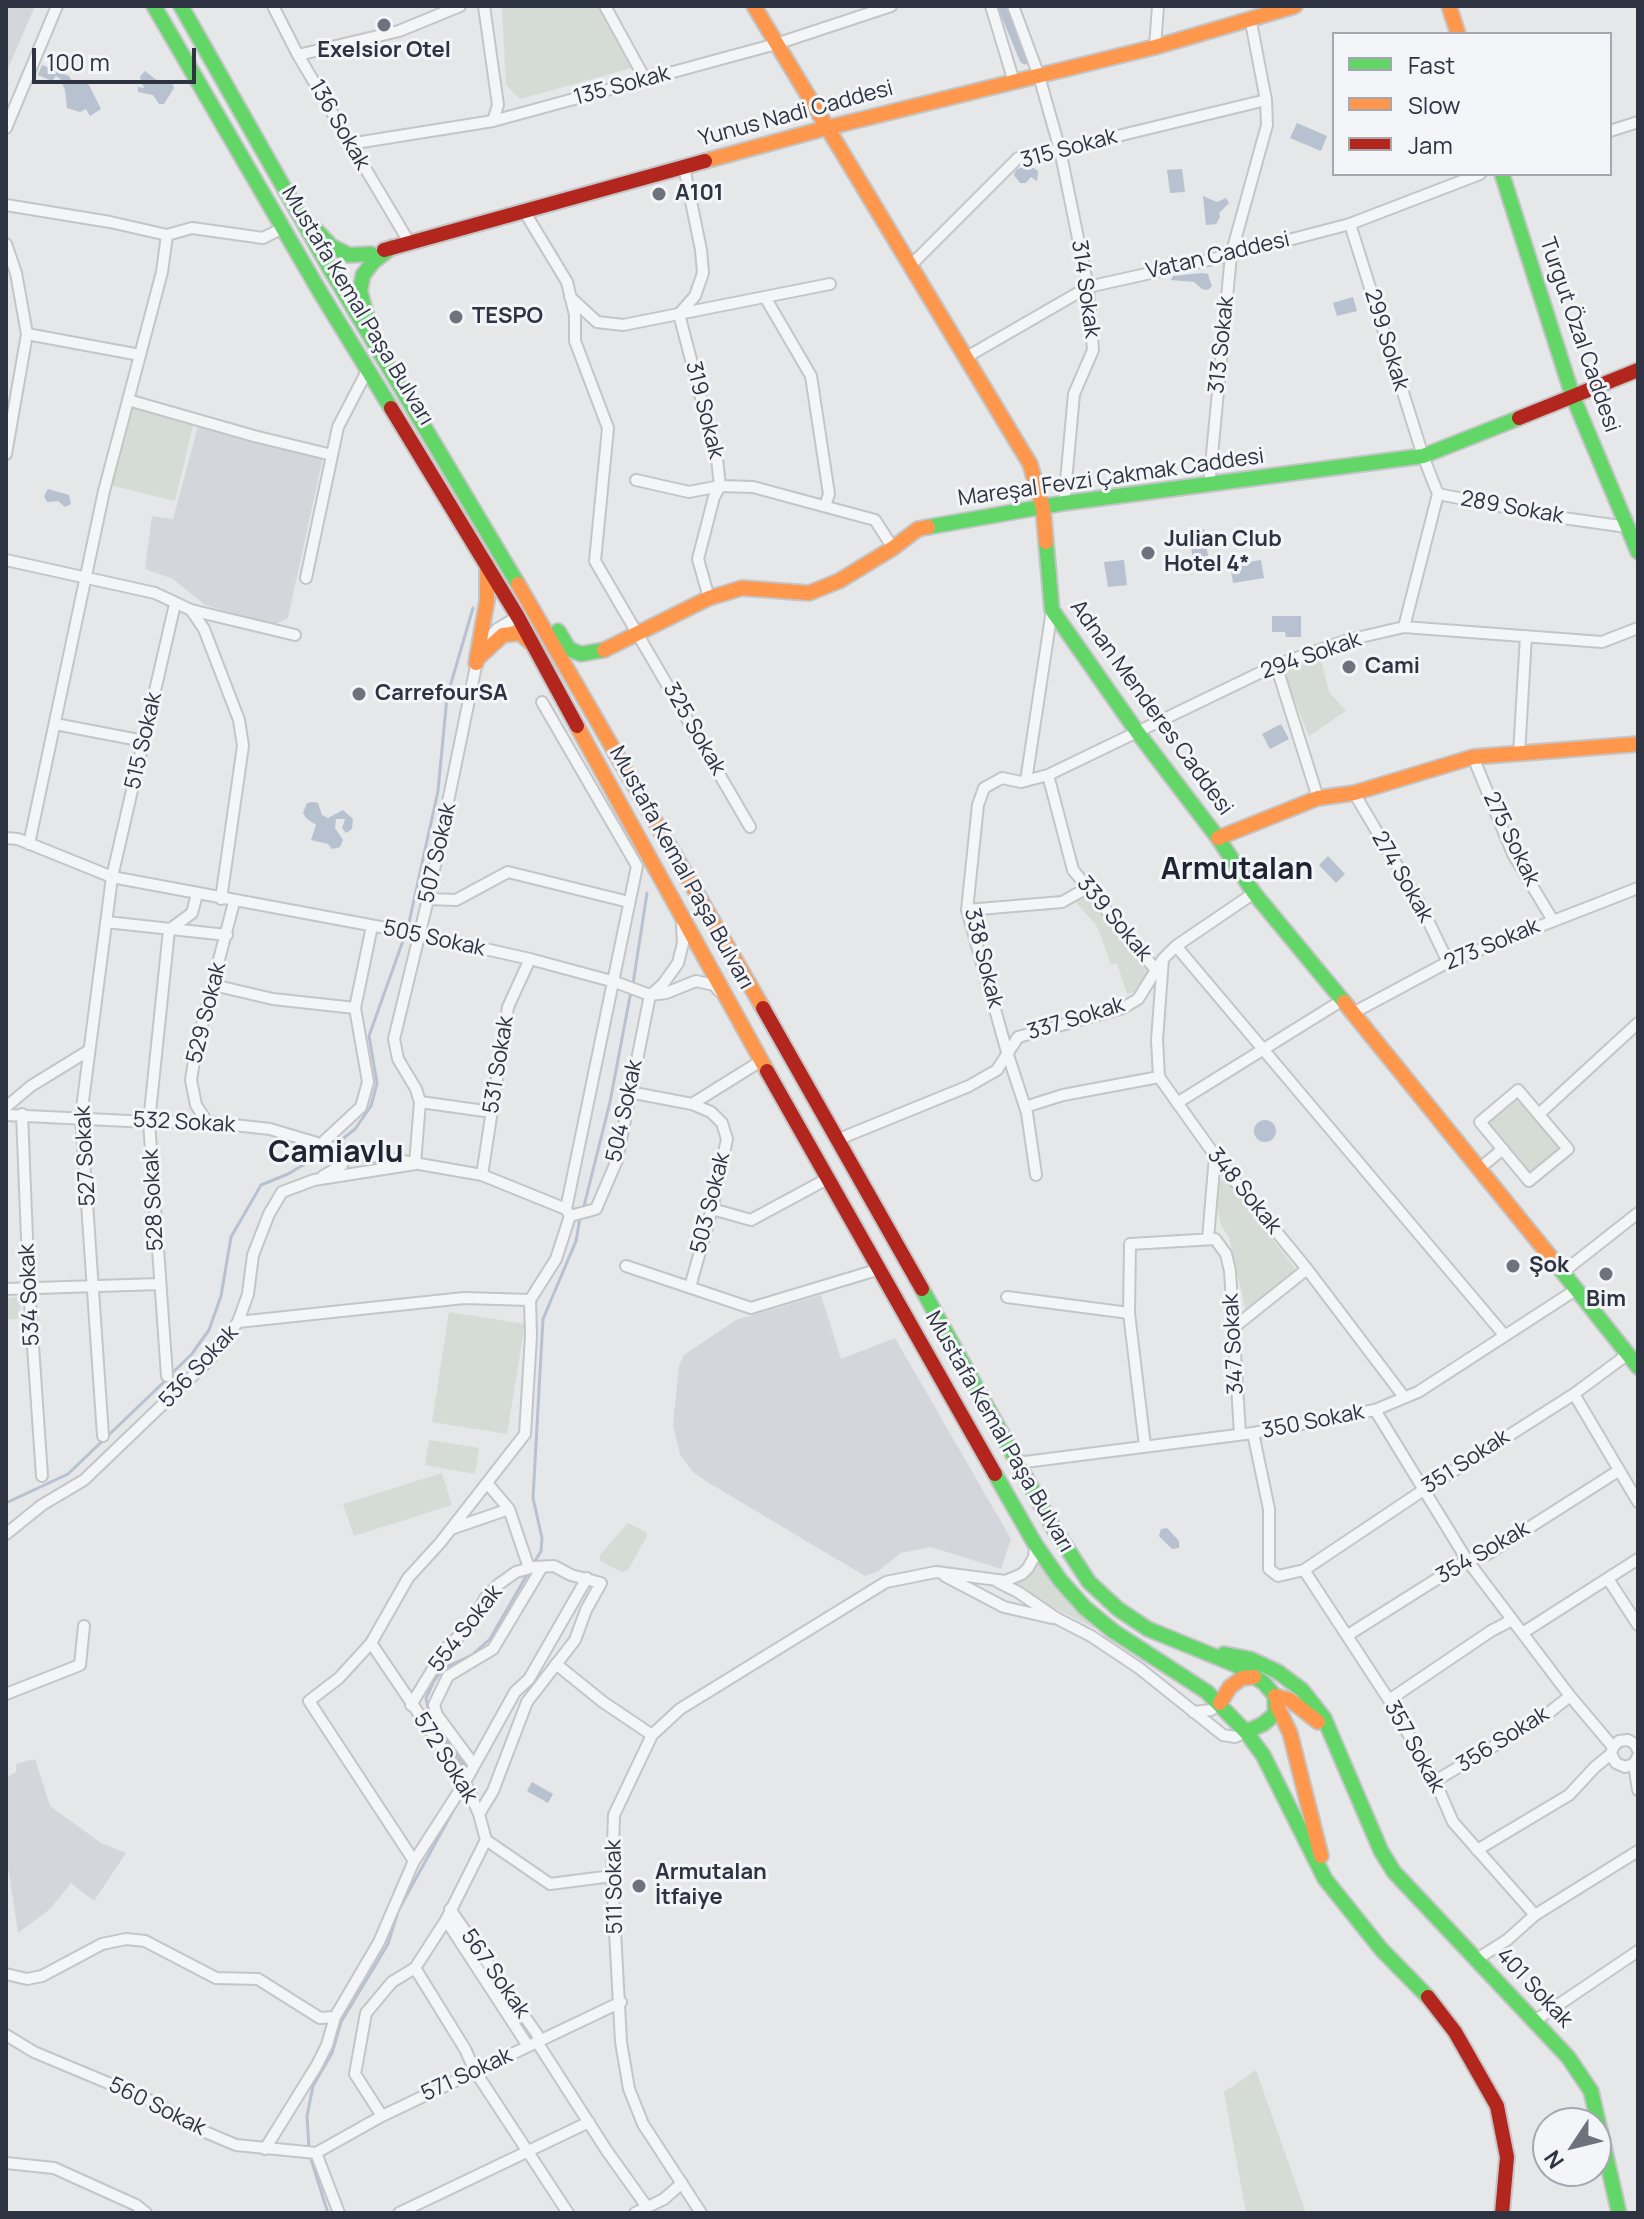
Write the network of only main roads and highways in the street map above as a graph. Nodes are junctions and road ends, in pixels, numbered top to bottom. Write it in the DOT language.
graph roads {
  1 [pos="154,6"];
  2 [pos="181,6"];
  3 [pos="754,6"];
  4 [pos="1295,6"];
  5 [pos="1449,6"];
  6 [pos="1457,32"];
  7 [pos="826,128"];
  8 [pos="1503,176"];
  9 [pos="283,186"];
  10 [pos="392,247"];
  11 [pos="371,254"];
  12 [pos="330,269"];
  13 [pos="311,277"];
  14 [pos="390,366"];
  15 [pos="1638,370"];
  16 [pos="1573,397"];
  17 [pos="1043,508"];
  18 [pos="486,529"];
  19 [pos="1638,552"];
  20 [pos="487,562"];
  21 [pos="525,614"];
  22 [pos="536,648"];
  23 [pos="604,650"];
  24 [pos="1638,744"];
  25 [pos="646,804"];
  26 [pos="1218,838"];
  27 [pos="1634,1360"];
  28 [pos="1200,1650"];
  29 [pos="1278,1672"];
  30 [pos="1254,1677"];
  31 [pos="1276,1701"];
  32 [pos="1220,1703"];
  33 [pos="1246,1732"];
  34 [pos="1368,1818"];
  35 [pos="1325,1879"];
  36 [pos="1502,2213"];
  37 [pos="1619,2213"];
  1 -- 13 [label="main road, Mustafa Kemal Paşa Bulvarı"];
  2 -- 9 [label="main road, Mustafa Kemal Paşa Bulvarı"];
  3 -- 7 [label="main road, Adnan Menderes Caddesi"];
  4 -- 7 [label="main road, Yunus Nadi Caddesi"];
  5 -- 6 [label="main road"];
  7 -- 10 [label="main road, Yunus Nadi Caddesi"];
  7 -- 17 [label="main road, Adnan Menderes Caddesi"];
  8 -- 16 [label="main road, Turgut Özal Caddesi"];
  9 -- 11 [label="main road"];
  9 -- 12 [label="main road, Mustafa Kemal Paşa Bulvarı"];
  10 -- 11 [label="main road, Yunus Nadi Caddesi"];
  10 -- 14 [label="main road"];
  11 -- 12 [label="main road, Yunus Nadi Caddesi"];
  12 -- 13 [label="main road, Yunus Nadi Caddesi"];
  12 -- 14 [label="main road, Mustafa Kemal Paşa Bulvarı"];
  13 -- 20 [label="main road, Mustafa Kemal Paşa Bulvarı"];
  14 -- 18 [label="main road, Mustafa Kemal Paşa Bulvarı"];
  15 -- 16 [label="main road, Mareşal Fevzi Çakmak Caddesi"];
  16 -- 17 [label="main road, Mareşal Fevzi Çakmak Caddesi"];
  16 -- 19 [label="main road, Turgut Özal Caddesi"];
  17 -- 23 [label="main road, Mareşal Fevzi Çakmak Caddesi"];
  17 -- 26 [label="main road, Adnan Menderes Caddesi"];
  18 -- 21 [label="main road, Mustafa Kemal Paşa Bulvarı"];
  18 -- 23 [label="main road"];
  20 -- 21 [label="main road, Mustafa Kemal Paşa Bulvarı"];
  20 -- 22 [label="main road"];
  21 -- 22 [label="main road, Mustafa Kemal Paşa Bulvarı"];
  21 -- 25 [label="main road, Mustafa Kemal Paşa Bulvarı"];
  22 -- 32 [label="main road, Mustafa Kemal Paşa Bulvarı"];
  23 -- 25 [label="main road, Mareşal Fevzi Çakmak Caddesi"];
  24 -- 26 [label="main road"];
  25 -- 28 [label="main road, Mustafa Kemal Paşa Bulvarı"];
  26 -- 27 [label="main road, Adnan Menderes Caddesi"];
  28 -- 29 [label="main road"];
  28 -- 30 [label="main road, Mustafa Kemal Paşa Bulvarı"];
  29 -- 30 [label="main road"];
  29 -- 34 [label="main road"];
  30 -- 31 [label="main road"];
  30 -- 32 [label="main road"];
  31 -- 33 [label="main road"];
  31 -- 34 [label="main road"];
  31 -- 35 [label="main road"];
  32 -- 33 [label="main road"];
  33 -- 35 [label="main road"];
  34 -- 37 [label="main road, 401 Sokak"];
  35 -- 36 [label="main road"];
}
